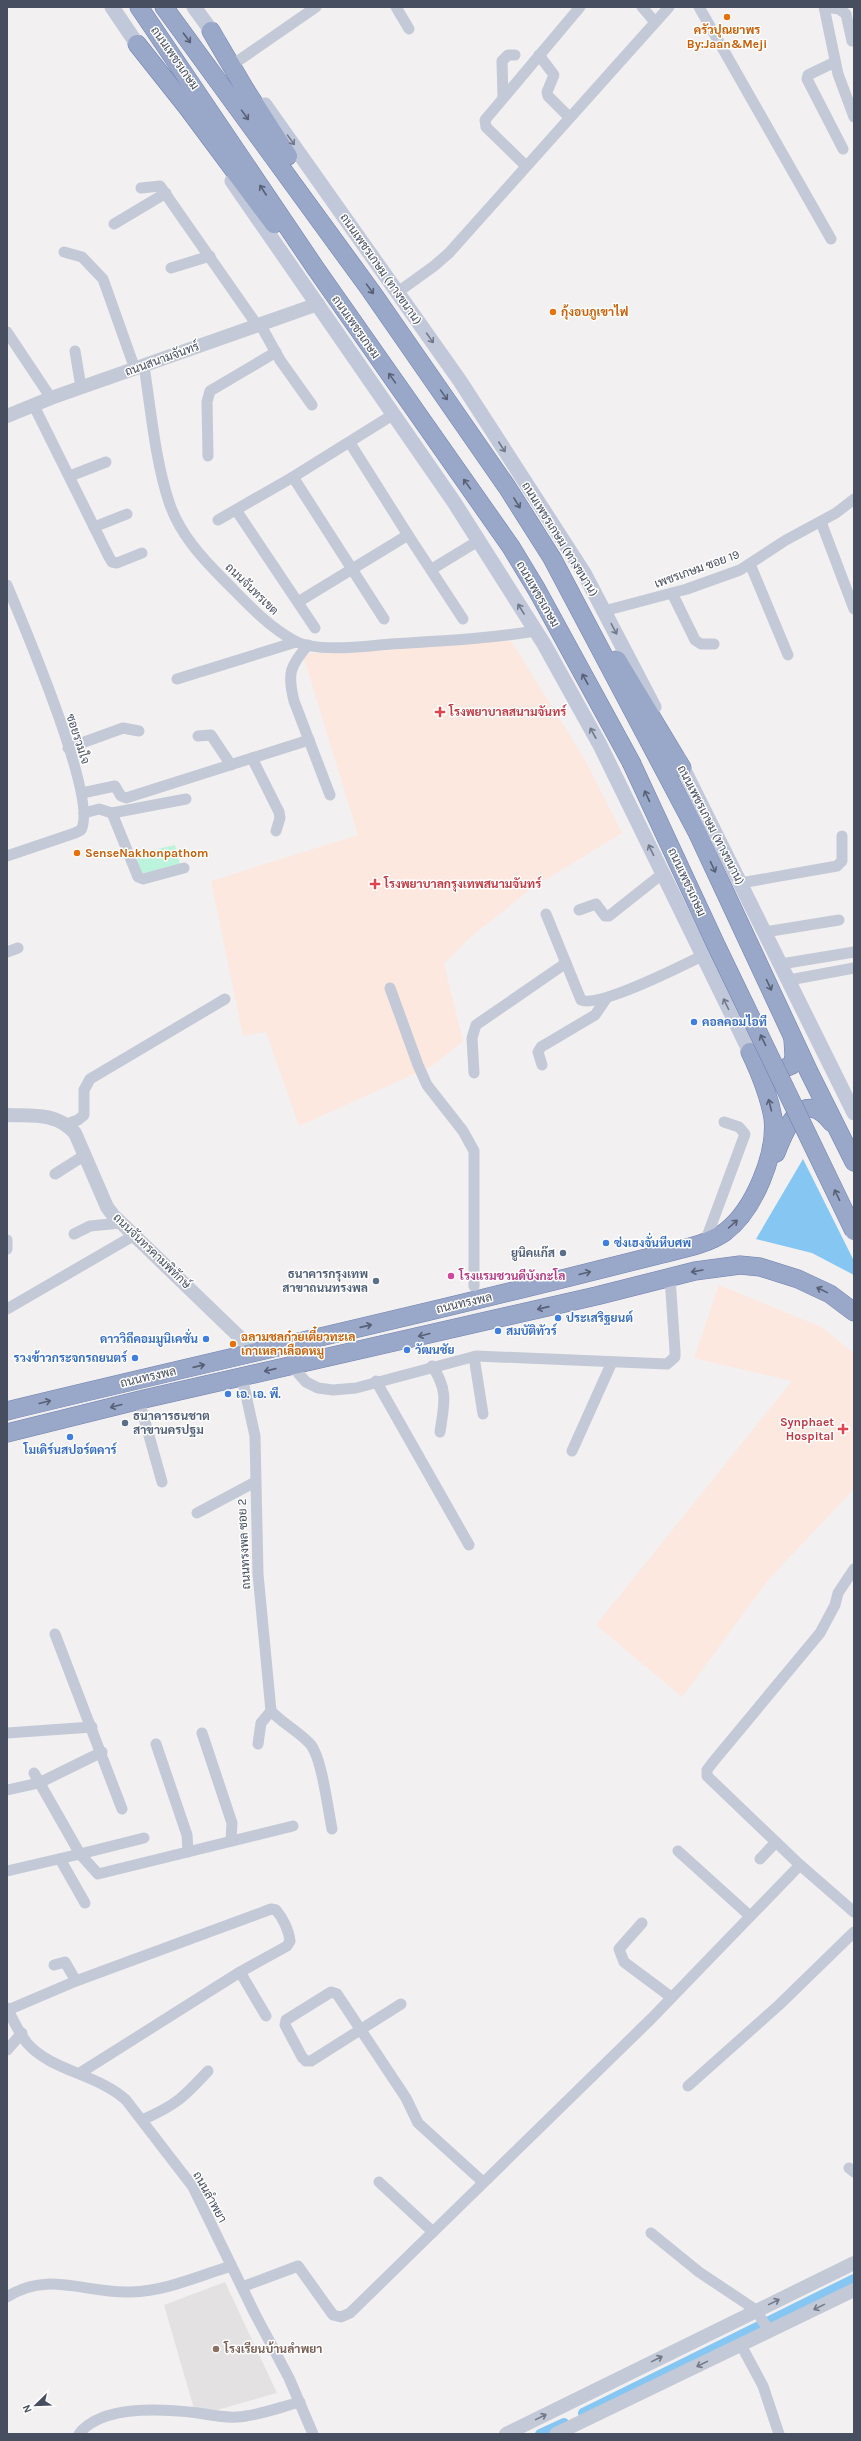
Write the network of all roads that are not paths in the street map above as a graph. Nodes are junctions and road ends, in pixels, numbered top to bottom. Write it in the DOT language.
graph roads {
  1 [pos="112,7"];
  2 [pos="139,7"];
  3 [pos="164,7"];
  4 [pos="194,7"];
  5 [pos="316,7"];
  6 [pos="396,7"];
  7 [pos="580,7"];
  8 [pos="642,7"];
  9 [pos="669,7"];
  10 [pos="699,7"];
  11 [pos="825,7"];
  12 [pos="655,22"];
  13 [pos="409,28"];
  14 [pos="211,30"];
  15 [pos="852,41"];
  16 [pos="137,44"];
  17 [pos="515,55"];
  18 [pos="539,55"];
  19 [pos="835,62"];
  20 [pos="235,63"];
  21 [pos="503,97"];
  22 [pos="569,117"];
  23 [pos="854,117"];
  24 [pos="842,149"];
  25 [pos="526,166"];
  26 [pos="141,188"];
  27 [pos="166,193"];
  28 [pos="114,224"];
  29 [pos="830,239"];
  30 [pos="64,252"];
  31 [pos="210,256"];
  32 [pos="171,268"];
  33 [pos="356,269"];
  34 [pos="398,292"];
  35 [pos="318,304"];
  36 [pos="345,312"];
  37 [pos="259,324"];
  38 [pos="7,332"];
  39 [pos="75,351"];
  40 [pos="276,352"];
  41 [pos="139,367"];
  42 [pos="81,387"];
  43 [pos="51,398"];
  44 [pos="312,405"];
  45 [pos="34,406"];
  46 [pos="394,414"];
  47 [pos="7,416"];
  48 [pos="350,443"];
  49 [pos="208,456"];
  50 [pos="106,462"];
  51 [pos="70,476"];
  52 [pos="293,477"];
  53 [pos="854,499"];
  54 [pos="236,510"];
  55 [pos="127,514"];
  56 [pos="218,520"];
  57 [pos="820,522"];
  58 [pos="94,527"];
  59 [pos="408,535"];
  60 [pos="478,541"];
  61 [pos="142,553"];
  62 [pos="552,558"];
  63 [pos="750,564"];
  64 [pos="432,570"];
  65 [pos="351,571"];
  66 [pos="7,585"];
  67 [pos="672,593"];
  68 [pos="298,602"];
  69 [pos="854,609"];
  70 [pos="604,611"];
  71 [pos="384,619"];
  72 [pos="463,619"];
  73 [pos="315,628"];
  74 [pos="535,631"];
  75 [pos="296,642"];
  76 [pos="714,644"];
  77 [pos="308,645"];
  78 [pos="788,655"];
  79 [pos="176,679"];
  80 [pos="139,731"];
  81 [pos="198,736"];
  82 [pos="309,740"];
  83 [pos="68,748"];
  84 [pos="252,758"];
  85 [pos="231,765"];
  86 [pos="682,768"];
  87 [pos="82,793"];
  88 [pos="330,795"];
  89 [pos="186,799"];
  90 [pos="84,813"];
  91 [pos="112,813"];
  92 [pos="276,831"];
  93 [pos="842,836"];
  94 [pos="7,856"];
  95 [pos="184,868"];
  96 [pos="662,874"];
  97 [pos="741,883"];
  98 [pos="579,910"];
  99 [pos="546,914"];
  100 [pos="839,920"];
  101 [pos="765,932"];
  102 [pos="18,948"];
  103 [pos="7,952"];
  104 [pos="854,952"];
  105 [pos="702,956"];
  106 [pos="566,963"];
  107 [pos="781,964"];
  108 [pos="854,968"];
  109 [pos="789,980"];
  110 [pos="390,988"];
  111 [pos="225,999"];
  112 [pos="606,999"];
  113 [pos="792,1035"];
  114 [pos="750,1052"];
  115 [pos="542,1065"];
  116 [pos="474,1073"];
  117 [pos="854,1113"];
  118 [pos="7,1115"];
  119 [pos="724,1122"];
  120 [pos="67,1124"];
  121 [pos="85,1155"];
  122 [pos="851,1157"];
  123 [pos="55,1174"];
  124 [pos="757,1192"];
  125 [pos="121,1222"];
  126 [pos="854,1230"];
  127 [pos="74,1234"];
  128 [pos="133,1236"];
  129 [pos="7,1240"];
  130 [pos="705,1242"];
  131 [pos="7,1249"];
  132 [pos="670,1277"];
  133 [pos="474,1286"];
  134 [pos="456,1305"];
  135 [pos="7,1309"];
  136 [pos="854,1312"];
  137 [pos="462,1326"];
  138 [pos="256,1353"];
  139 [pos="474,1357"];
  140 [pos="612,1362"];
  141 [pos="292,1366"];
  142 [pos="432,1366"];
  143 [pos="242,1377"];
  144 [pos="376,1381"];
  145 [pos="138,1400"];
  146 [pos="7,1411"];
  147 [pos="483,1414"];
  148 [pos="440,1432"];
  149 [pos="7,1433"];
  150 [pos="572,1451"];
  151 [pos="162,1482"];
  152 [pos="255,1482"];
  153 [pos="197,1513"];
  154 [pos="470,1545"];
  155 [pos="854,1569"];
  156 [pos="55,1634"];
  157 [pos="271,1711"];
  158 [pos="92,1727"];
  159 [pos="7,1733"];
  160 [pos="202,1733"];
  161 [pos="156,1744"];
  162 [pos="258,1744"];
  163 [pos="102,1752"];
  164 [pos="34,1773"];
  165 [pos="39,1783"];
  166 [pos="7,1790"];
  167 [pos="122,1809"];
  168 [pos="293,1826"];
  169 [pos="332,1829"];
  170 [pos="144,1838"];
  171 [pos="231,1841"];
  172 [pos="776,1842"];
  173 [pos="678,1851"];
  174 [pos="188,1852"];
  175 [pos="80,1854"];
  176 [pos="60,1858"];
  177 [pos="760,1859"];
  178 [pos="800,1865"];
  179 [pos="7,1871"];
  180 [pos="85,1903"];
  181 [pos="854,1912"];
  182 [pos="750,1916"];
  183 [pos="642,1923"];
  184 [pos="854,1932"];
  185 [pos="54,1965"];
  186 [pos="240,1972"];
  187 [pos="76,1981"];
  188 [pos="671,1997"];
  189 [pos="401,2004"];
  190 [pos="7,2009"];
  191 [pos="266,2016"];
  192 [pos="361,2030"];
  193 [pos="22,2033"];
  194 [pos="7,2050"];
  195 [pos="208,2071"];
  196 [pos="80,2073"];
  197 [pos="688,2086"];
  198 [pos="142,2120"];
  199 [pos="379,2182"];
  200 [pos="483,2182"];
  201 [pos="433,2232"];
  202 [pos="651,2233"];
  203 [pos="854,2263"];
  204 [pos="232,2266"];
  205 [pos="242,2287"];
  206 [pos="854,2290"];
  207 [pos="7,2297"];
  208 [pos="758,2313"];
  209 [pos="768,2329"];
  210 [pos="741,2345"];
  211 [pos="300,2402"];
  212 [pos="79,2434"];
  213 [pos="313,2434"];
  214 [pos="506,2434"];
  215 [pos="556,2434"];
  216 [pos="779,2434"];
  1 -- 16 [label="main road"];
  36 -- 2 [label="highway, ถนนเพชรเกษม, one-way"];
  3 -- 33 [label="highway, ถนนเพชรเกษม, one-way"];
  4 -- 14 [label="main road, ถนนเพชรเกษม (ทางขนาน)"];
  5 -- 20 [label="street"];
  6 -- 13 [label="street"];
  7 -- 18 [label="street"];
  8 -- 12 [label="street"];
  9 -- 12 [label="street"];
  10 -- 29 [label="street"];
  11 -- 15 [label="street"];
  11 -- 19 [label="street"];
  12 -- 22 [label="street"];
  14 -- 20 [label="main road, ถนนเพชรเกษม (ทางขนาน)"];
  14 -- 33 [label="highway"];
  16 -- 35 [label="main road"];
  16 -- 36 [label="highway"];
  17 -- 21 [label="street"];
  18 -- 21 [label="street"];
  18 -- 22 [label="street"];
  19 -- 23 [label="street"];
  19 -- 24 [label="street"];
  20 -- 34 [label="main road, ถนนเพชรเกษม (ทางขนาน), one-way"];
  21 -- 25 [label="street"];
  22 -- 25 [label="street"];
  25 -- 34 [label="street"];
  26 -- 27 [label="street"];
  27 -- 28 [label="street"];
  27 -- 31 [label="street"];
  30 -- 41 [label="street, ถนนจันทรเขต"];
  31 -- 32 [label="street"];
  31 -- 37 [label="street"];
  33 -- 62 [label="highway, ถนนเพชรเกษม, one-way"];
  34 -- 70 [label="main road, ถนนเพชรเกษม (ทางขนาน), one-way"];
  35 -- 37 [label="street, ถนนสนามจันทร์"];
  35 -- 46 [label="main road"];
  126 -- 36 [label="highway, ถนนเพชรเกษม, one-way, bridge"];
  37 -- 40 [label="street"];
  37 -- 41 [label="street, ถนนสนามจันทร์"];
  38 -- 43 [label="street"];
  39 -- 42 [label="street"];
  40 -- 44 [label="street"];
  40 -- 49 [label="street"];
  41 -- 42 [label="street, ถนนสนามจันทร์"];
  41 -- 75 [label="street, ถนนจันทรเขต"];
  42 -- 43 [label="street, ถนนสนามจันทร์"];
  43 -- 45 [label="street, ถนนสนามจันทร์"];
  45 -- 47 [label="street, ถนนสนามจันทร์"];
  45 -- 51 [label="street"];
  46 -- 48 [label="street"];
  46 -- 60 [label="main road"];
  48 -- 52 [label="street"];
  48 -- 59 [label="street"];
  50 -- 51 [label="street"];
  51 -- 58 [label="street"];
  52 -- 54 [label="street"];
  52 -- 65 [label="street"];
  53 -- 57 [label="street, เพชรเกษม ซอย 19"];
  54 -- 56 [label="street"];
  54 -- 68 [label="street"];
  55 -- 58 [label="street"];
  57 -- 63 [label="street, เพชรเกษม ซอย 19"];
  57 -- 69 [label="street"];
  58 -- 61 [label="street"];
  59 -- 64 [label="street"];
  59 -- 65 [label="street"];
  60 -- 64 [label="street"];
  74 -- 60 [label="main road, one-way"];
  62 -- 86 [label="highway"];
  62 -- 113 [label="highway, ถนนเพชรเกษม, one-way"];
  63 -- 67 [label="street, เพชรเกษม ซอย 19"];
  63 -- 78 [label="street"];
  64 -- 72 [label="street"];
  65 -- 68 [label="street"];
  65 -- 71 [label="street"];
  66 -- 83 [label="street, ซอยรวมใจ"];
  67 -- 70 [label="street, เพชรเกษม ซอย 19"];
  67 -- 76 [label="street"];
  68 -- 73 [label="street"];
  70 -- 86 [label="main road, ถนนเพชรเกษม (ทางขนาน), one-way"];
  74 -- 77 [label="street, ถนนจันทรเขต"];
  96 -- 74 [label="main road, one-way"];
  75 -- 77 [label="street, ถนนจันทรเขต"];
  75 -- 79 [label="street"];
  77 -- 82 [label="street"];
  80 -- 83 [label="street"];
  81 -- 85 [label="street"];
  82 -- 84 [label="street"];
  82 -- 88 [label="street"];
  83 -- 87 [label="street, ซอยรวมใจ"];
  84 -- 85 [label="street"];
  84 -- 92 [label="street"];
  85 -- 87 [label="street"];
  86 -- 97 [label="main road, ถนนเพชรเกษม (ทางขนาน)"];
  87 -- 90 [label="street, ซอยรวมใจ"];
  89 -- 91 [label="street"];
  90 -- 91 [label="street"];
  90 -- 94 [label="street, ซอยรวมใจ"];
  91 -- 95 [label="street"];
  93 -- 97 [label="street"];
  96 -- 98 [label="street"];
  96 -- 105 [label="main road"];
  97 -- 101 [label="main road, ถนนเพชรเกษม (ทางขนาน)"];
  99 -- 106 [label="street"];
  100 -- 101 [label="street"];
  101 -- 107 [label="main road, ถนนเพชรเกษม (ทางขนาน)"];
  102 -- 103 [label="street"];
  104 -- 107 [label="street"];
  105 -- 112 [label="street"];
  114 -- 105 [label="main road, one-way"];
  106 -- 112 [label="street"];
  106 -- 116 [label="street"];
  107 -- 109 [label="main road, ถนนเพชรเกษม (ทางขนาน)"];
  108 -- 109 [label="street"];
  109 -- 117 [label="main road, ถนนเพชรเกษม (ทางขนาน)"];
  110 -- 133 [label="street"];
  111 -- 120 [label="street"];
  112 -- 115 [label="street"];
  113 -- 114 [label="highway"];
  113 -- 122 [label="highway, ถนนเพชรเกษม"];
  124 -- 114 [label="highway, ถนนทรงพล, one-way"];
  118 -- 120 [label="street"];
  119 -- 130 [label="street"];
  120 -- 121 [label="street, ถนนจันทรคามพิทักษ์"];
  121 -- 123 [label="street"];
  121 -- 125 [label="street, ถนนจันทรคามพิทักษ์"];
  122 -- 124 [label="highway"];
  130 -- 124 [label="highway, ถนนทรงพล, one-way"];
  125 -- 127 [label="street"];
  125 -- 128 [label="street, ถนนจันทรคามพิทักษ์"];
  128 -- 135 [label="street"];
  128 -- 138 [label="street, ถนนจันทรคามพิทักษ์"];
  129 -- 131 [label="street"];
  134 -- 130 [label="highway, ถนนทรงพล, one-way"];
  136 -- 132 [label="highway, ถนนทรงพล, one-way"];
  132 -- 137 [label="highway, ถนนทรงพล, one-way"];
  132 -- 140 [label="street"];
  134 -- 137 [label="highway"];
  138 -- 134 [label="highway, ถนนทรงพล, one-way"];
  137 -- 141 [label="highway, ถนนทรงพล, one-way"];
  146 -- 138 [label="highway, ถนนทรงพล, one-way"];
  139 -- 140 [label="street"];
  139 -- 142 [label="street"];
  139 -- 147 [label="street"];
  140 -- 150 [label="street"];
  141 -- 143 [label="highway, ถนนทรงพล, one-way"];
  141 -- 144 [label="street"];
  142 -- 144 [label="street"];
  142 -- 148 [label="street"];
  143 -- 145 [label="highway, ถนนทรงพล"];
  143 -- 152 [label="street, ถนนทรงพล ซอย 2"];
  144 -- 154 [label="street"];
  145 -- 149 [label="highway, ถนนทรงพล, one-way"];
  145 -- 151 [label="street"];
  152 -- 153 [label="street"];
  152 -- 157 [label="street, ถนนทรงพล ซอย 2"];
  155 -- 172 [label="street"];
  156 -- 158 [label="street"];
  157 -- 162 [label="street"];
  157 -- 169 [label="street"];
  158 -- 159 [label="street"];
  158 -- 163 [label="street"];
  160 -- 171 [label="street"];
  161 -- 174 [label="street"];
  163 -- 165 [label="street"];
  163 -- 167 [label="street"];
  164 -- 165 [label="street"];
  165 -- 166 [label="street"];
  165 -- 175 [label="street"];
  168 -- 171 [label="street"];
  170 -- 175 [label="street"];
  171 -- 174 [label="street"];
  172 -- 177 [label="street"];
  172 -- 178 [label="street"];
  173 -- 182 [label="street"];
  174 -- 175 [label="street"];
  175 -- 176 [label="street"];
  176 -- 179 [label="street"];
  176 -- 180 [label="street"];
  178 -- 181 [label="street"];
  178 -- 182 [label="street"];
  182 -- 188 [label="street"];
  183 -- 188 [label="street"];
  184 -- 197 [label="street"];
  185 -- 187 [label="street"];
  186 -- 187 [label="street"];
  186 -- 191 [label="street"];
  186 -- 196 [label="street"];
  187 -- 190 [label="street"];
  188 -- 200 [label="street"];
  189 -- 192 [label="street"];
  190 -- 193 [label="street, ถนนลำพยา"];
  192 -- 192 [label="street"];
  192 -- 200 [label="street"];
  193 -- 194 [label="street"];
  193 -- 196 [label="street, ถนนลำพยา"];
  195 -- 198 [label="street"];
  196 -- 198 [label="street, ถนนลำพยา"];
  198 -- 204 [label="street, ถนนลำพยา"];
  199 -- 201 [label="street"];
  200 -- 201 [label="street"];
  201 -- 205 [label="street"];
  202 -- 208 [label="street"];
  208 -- 203 [label="street, one-way"];
  204 -- 205 [label="street, ถนนลำพยา"];
  204 -- 207 [label="street"];
  205 -- 211 [label="street, ถนนลำพยา"];
  206 -- 209 [label="street, one-way"];
  208 -- 209 [label="street"];
  214 -- 208 [label="street, one-way"];
  209 -- 210 [label="street"];
  210 -- 215 [label="street, one-way"];
  210 -- 216 [label="street"];
  211 -- 212 [label="street"];
  211 -- 213 [label="street, ถนนลำพยา"];
}
